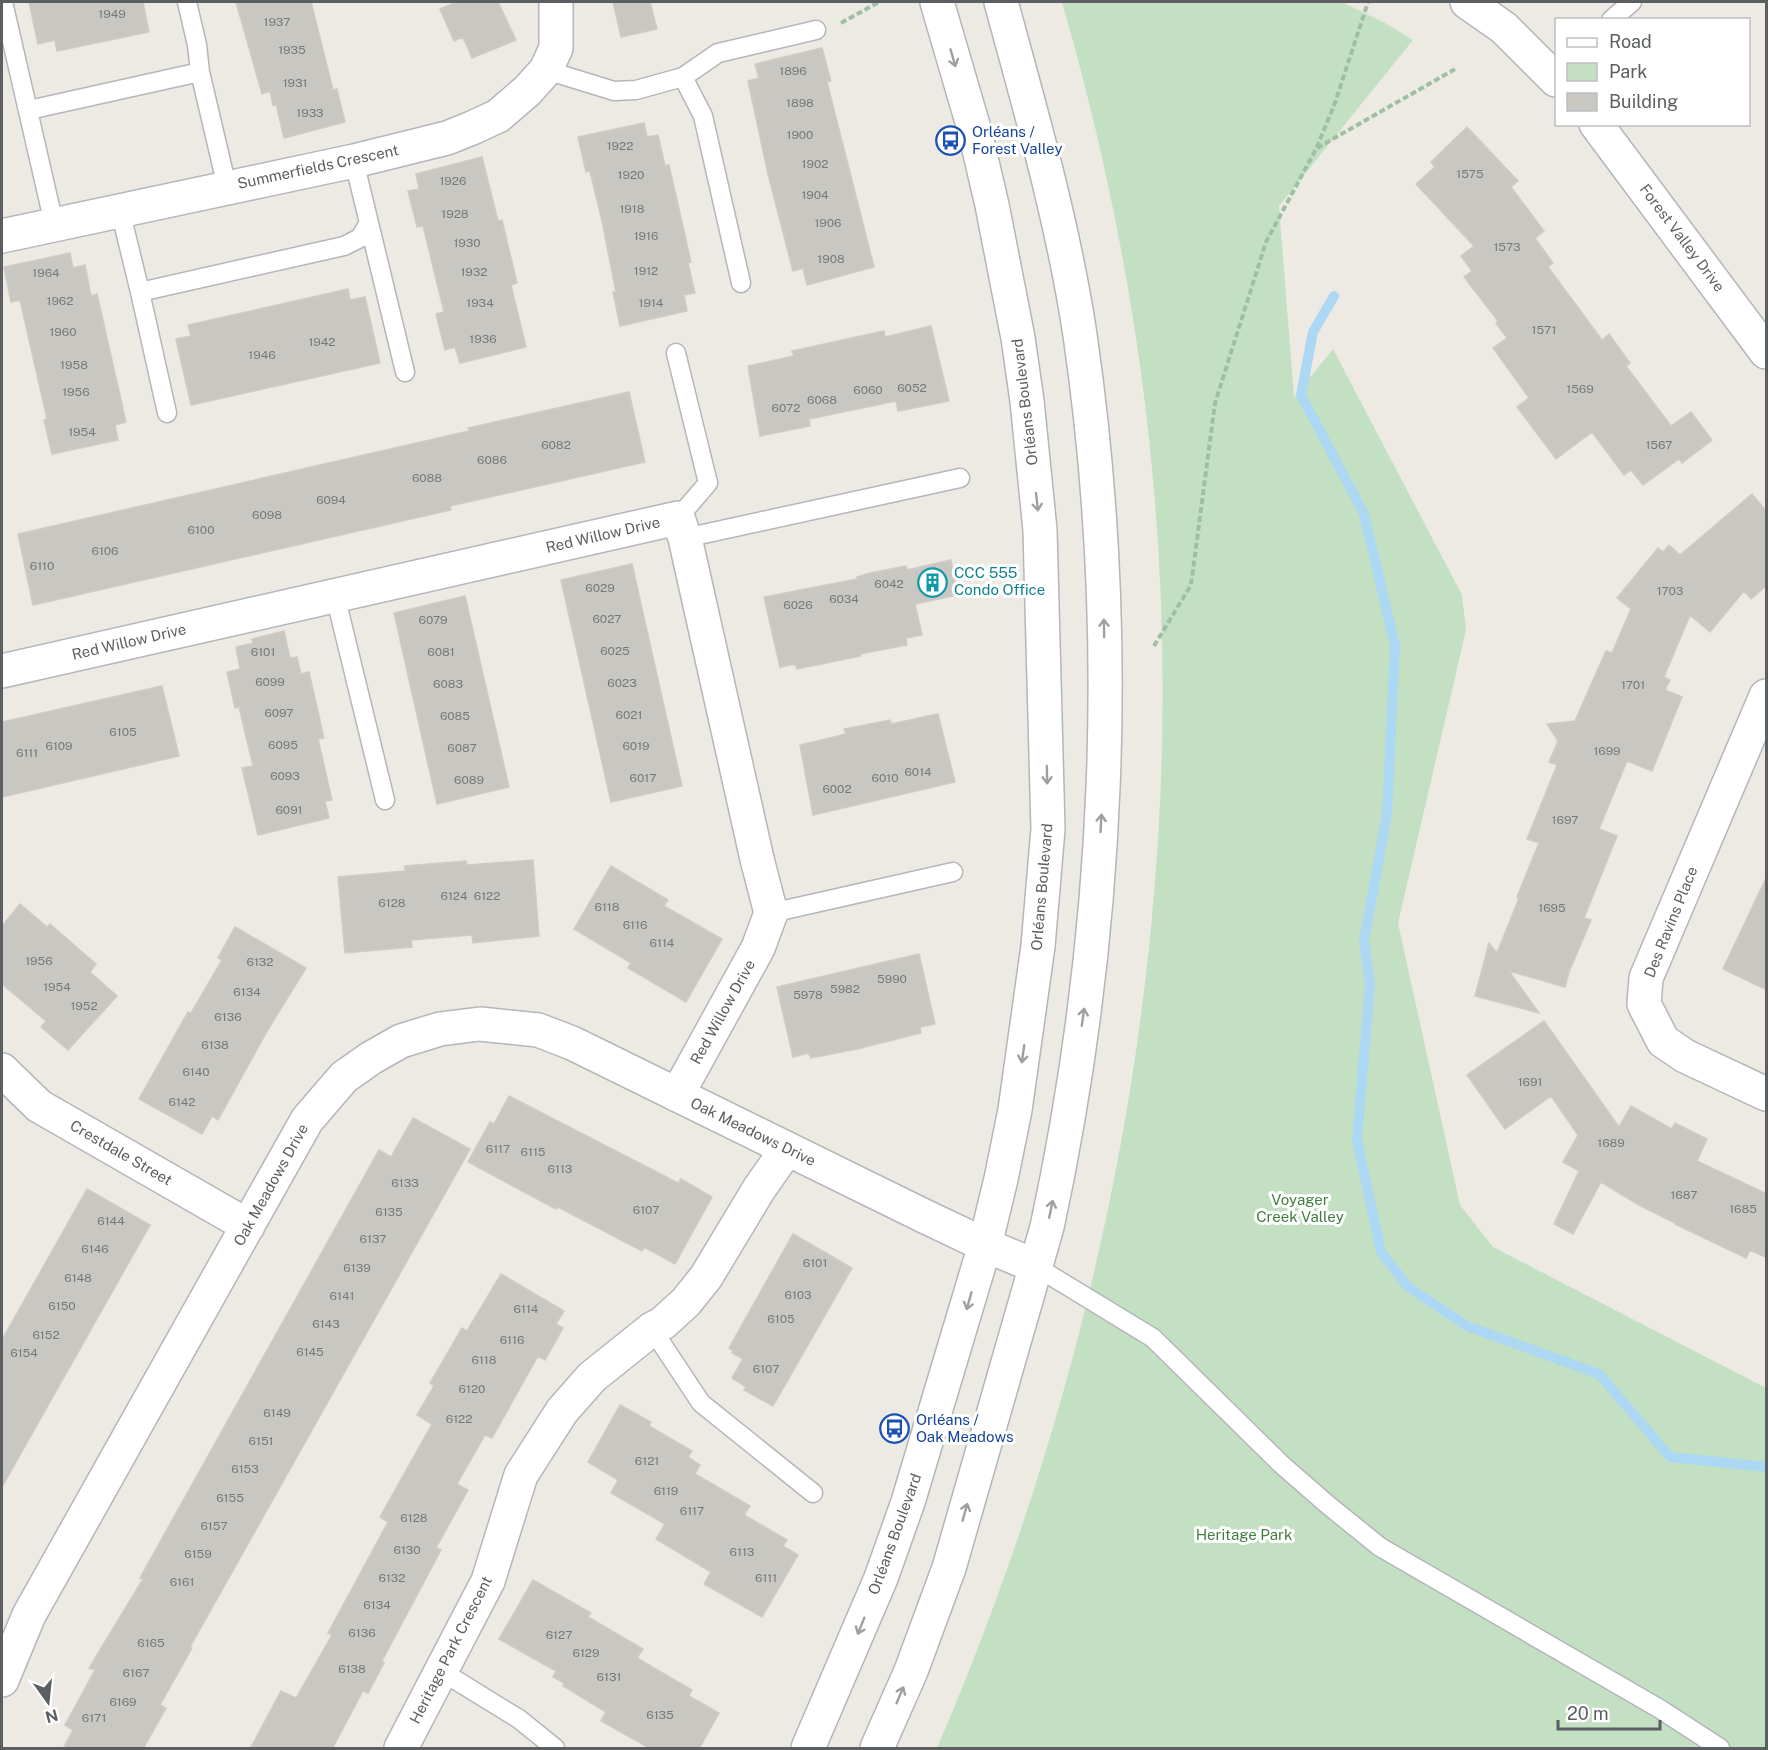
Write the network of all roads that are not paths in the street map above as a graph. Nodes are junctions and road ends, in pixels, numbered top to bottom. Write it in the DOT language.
graph roads {
  1 [pos="3,2"];
  2 [pos="187,2"];
  3 [pos="556,2"];
  4 [pos="937,2"];
  5 [pos="1001,2"];
  6 [pos="1467,2"];
  7 [pos="1632,2"];
  8 [pos="1613,18"];
  9 [pos="816,30"];
  10 [pos="546,69"];
  11 [pos="200,72"];
  12 [pos="1554,72"];
  13 [pos="683,77"];
  14 [pos="29,111"];
  15 [pos="1598,126"];
  16 [pos="354,161"];
  17 [pos="227,187"];
  18 [pos="120,210"];
  19 [pos="369,223"];
  20 [pos="54,224"];
  21 [pos="2,236"];
  22 [pos="741,283"];
  23 [pos="140,292"];
  24 [pos="1763,340"];
  25 [pos="676,352"];
  26 [pos="405,372"];
  27 [pos="167,413"];
  28 [pos="960,478"];
  29 [pos="682,528"];
  30 [pos="335,595"];
  31 [pos="2,671"];
  32 [pos="1767,696"];
  33 [pos="385,800"];
  34 [pos="953,872"];
  35 [pos="771,913"];
  36 [pos="2,1070"];
  37 [pos="1767,1094"];
  38 [pos="677,1095"];
  39 [pos="787,1149"];
  40 [pos="248,1226"];
  41 [pos="985,1245"];
  42 [pos="1035,1266"];
  43 [pos="651,1329"];
  44 [pos="813,1493"];
  45 [pos="441,1671"];
  46 [pos="2,1680"];
  47 [pos="401,1749"];
  48 [pos="555,1749"];
  49 [pos="808,1749"];
  50 [pos="877,1749"];
  51 [pos="1720,1749"];
  1 -- 14 [label="lane"];
  2 -- 11 [label="lane"];
  3 -- 10 [label="street, Summerfields Crescent"];
  4 -- 41 [label="street, Orléans Boulevard, one-way"];
  42 -- 5 [label="street, one-way"];
  6 -- 12 [label="street"];
  7 -- 8 [label="lane"];
  9 -- 13 [label="lane"];
  10 -- 13 [label="lane"];
  10 -- 16 [label="street, Summerfields Crescent"];
  11 -- 14 [label="lane"];
  11 -- 17 [label="lane"];
  13 -- 22 [label="lane"];
  14 -- 20 [label="lane"];
  15 -- 24 [label="street, Forest Valley Drive"];
  16 -- 17 [label="street, Summerfields Crescent"];
  16 -- 19 [label="lane"];
  17 -- 18 [label="street, Summerfields Crescent"];
  18 -- 20 [label="street, Summerfields Crescent"];
  18 -- 23 [label="lane"];
  19 -- 23 [label="lane"];
  19 -- 26 [label="lane"];
  20 -- 21 [label="street, Summerfields Crescent"];
  23 -- 27 [label="lane"];
  25 -- 29 [label="lane"];
  28 -- 29 [label="lane"];
  29 -- 30 [label="street, Red Willow Drive"];
  29 -- 35 [label="street"];
  30 -- 31 [label="street, Red Willow Drive"];
  30 -- 33 [label="lane"];
  32 -- 37 [label="street, Des Ravins Place"];
  34 -- 35 [label="lane"];
  35 -- 38 [label="street, Red Willow Drive"];
  36 -- 40 [label="street, Crestdale Street"];
  38 -- 39 [label="street, Oak Meadows Drive"];
  38 -- 40 [label="street, Oak Meadows Drive"];
  39 -- 41 [label="street, Oak Meadows Drive"];
  39 -- 43 [label="street, Heritage Park Crescent"];
  40 -- 46 [label="street, Oak Meadows Drive"];
  41 -- 42 [label="street, Oak Meadows Drive"];
  41 -- 49 [label="street, Orléans Boulevard, one-way"];
  50 -- 42 [label="street, one-way"];
  42 -- 51 [label="lane"];
  43 -- 44 [label="lane"];
  43 -- 45 [label="street, Heritage Park Crescent"];
  45 -- 47 [label="street, Heritage Park Crescent"];
  45 -- 48 [label="lane"];
}
